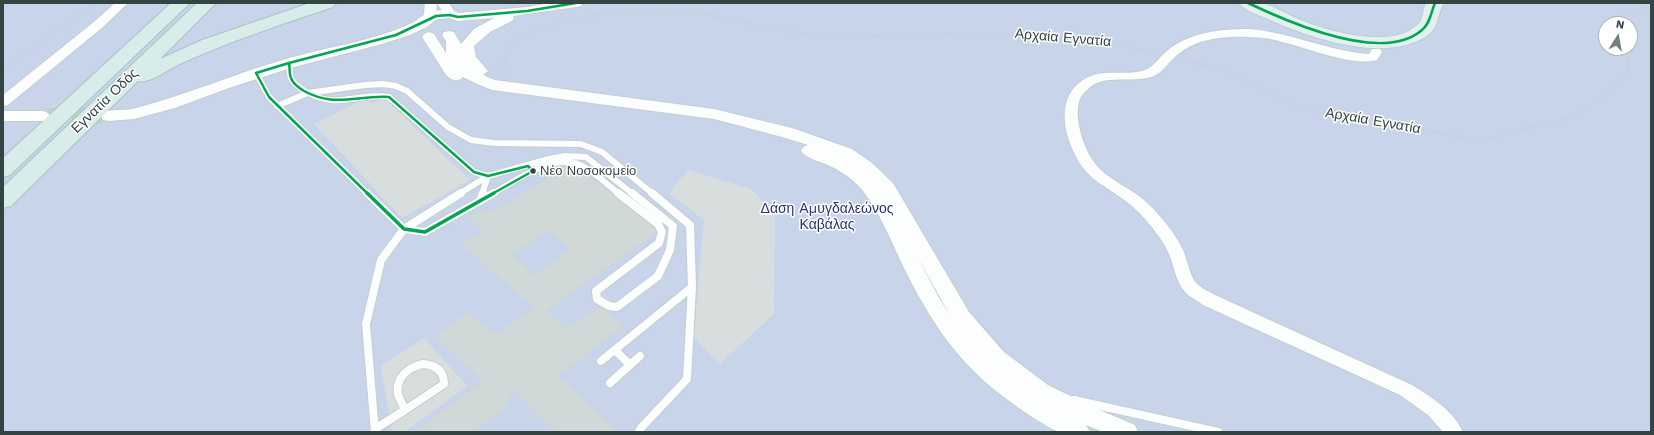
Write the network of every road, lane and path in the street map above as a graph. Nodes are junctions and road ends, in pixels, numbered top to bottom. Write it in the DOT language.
graph roads {
  1 [pos="94,3"];
  2 [pos="122,3"];
  3 [pos="163,3"];
  4 [pos="181,3"];
  5 [pos="207,3"];
  6 [pos="327,3"];
  7 [pos="430,3"];
  8 [pos="576,3"];
  9 [pos="1248,3"];
  10 [pos="1435,3"];
  11 [pos="1651,8"];
  12 [pos="526,11"];
  13 [pos="1618,16"];
  14 [pos="509,17"];
  15 [pos="452,20"];
  16 [pos="425,29"];
  17 [pos="1376,52"];
  18 [pos="1170,55"];
  19 [pos="1628,56"];
  20 [pos="289,63"];
  21 [pos="3,71"];
  22 [pos="256,73"];
  23 [pos="509,76"];
  24 [pos="532,90"];
  25 [pos="308,93"];
  26 [pos="3,102"];
  27 [pos="278,106"];
  28 [pos="103,112"];
  29 [pos="3,116"];
  30 [pos="43,116"];
  31 [pos="3,162"];
  32 [pos="530,169"];
  33 [pos="3,170"];
  34 [pos="488,176"];
  35 [pos="3,200"];
  36 [pos="480,201"];
  37 [pos="404,229"];
  38 [pos="692,287"];
  39 [pos="615,350"];
  40 [pos="640,356"];
  41 [pos="601,362"];
  42 [pos="630,365"];
  43 [pos="610,383"];
  44 [pos="1042,392"];
  45 [pos="405,410"];
  46 [pos="375,430"];
  47 [pos="639,432"];
  48 [pos="1079,432"];
  49 [pos="1127,432"];
  50 [pos="1218,432"];
  51 [pos="1454,432"];
  1 -- 21 [label="path"];
  2 -- 26 [label="street"];
  3 -- 31 [label="highway"];
  4 -- 33 [label="highway, Εγνατία Οδός"];
  5 -- 28 [label="highway, Εγνατία Οδός"];
  6 -- 28 [label="highway"];
  7 -- 16 [label="street"];
  8 -- 12 [label="street"];
  9 -- 10 [label="main road"];
  11 -- 13 [label="path"];
  12 -- 14 [label="street"];
  12 -- 15 [label="street"];
  14 -- 15 [label="street"];
  14 -- 24 [label="street"];
  15 -- 16 [label="street"];
  15 -- 16 [label="street"];
  15 -- 24 [label="street"];
  16 -- 20 [label="street"];
  16 -- 48 [label="street"];
  17 -- 18 [label="street"];
  18 -- 19 [label="path, Αρχαία Εγνατία"];
  18 -- 23 [label="path, Αρχαία Εγνατία"];
  18 -- 51 [label="street"];
  20 -- 22 [label="street"];
  20 -- 25 [label="lane"];
  22 -- 27 [label="lane"];
  22 -- 28 [label="street"];
  24 -- 44 [label="street"];
  25 -- 27 [label="lane"];
  25 -- 34 [label="lane"];
  25 -- 38 [label="lane"];
  27 -- 37 [label="lane"];
  28 -- 35 [label="highway, Εγνατία Οδός"];
  29 -- 30 [label="street"];
  32 -- 32 [label="lane"];
  32 -- 34 [label="lane"];
  32 -- 36 [label="lane"];
  34 -- 36 [label="lane"];
  34 -- 37 [label="lane"];
  36 -- 37 [label="lane"];
  37 -- 46 [label="lane"];
  38 -- 39 [label="lane"];
  38 -- 47 [label="lane"];
  39 -- 41 [label="lane"];
  39 -- 42 [label="lane"];
  40 -- 42 [label="lane"];
  42 -- 43 [label="lane"];
  44 -- 49 [label="street"];
  44 -- 50 [label="lane"];
  45 -- 45 [label="lane"];
  45 -- 46 [label="lane"];
}
